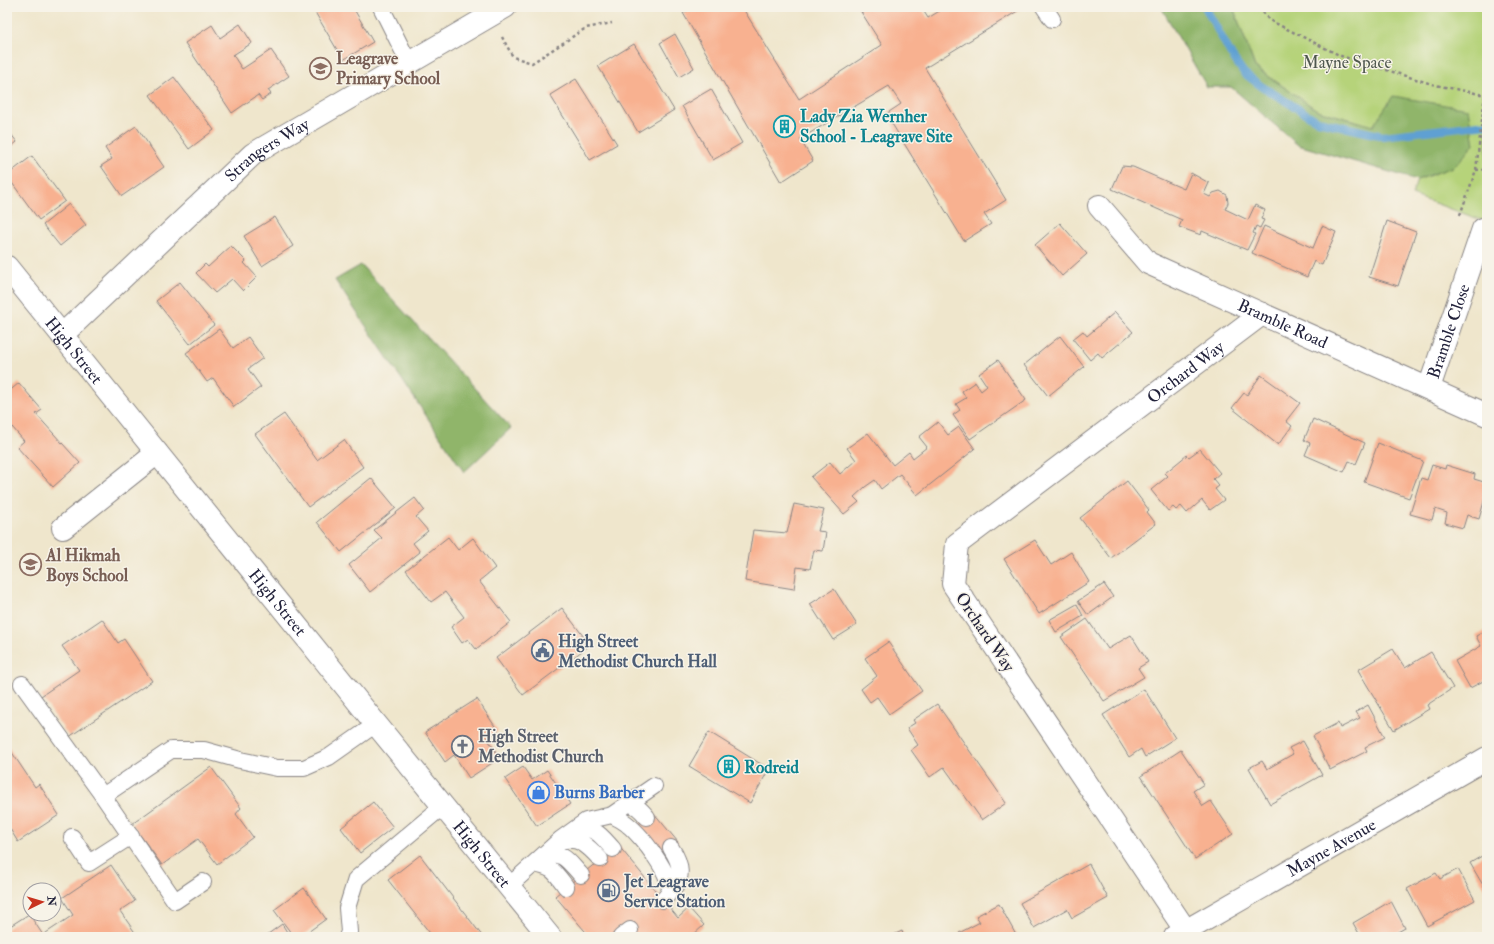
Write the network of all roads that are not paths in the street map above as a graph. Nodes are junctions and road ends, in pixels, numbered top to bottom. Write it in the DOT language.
graph roads {
  1 [pos="381,7"];
  2 [pos="493,10"];
  3 [pos="410,63"];
  4 [pos="1099,206"];
  5 [pos="1483,229"];
  6 [pos="7,267"];
  7 [pos="1262,314"];
  8 [pos="62,335"];
  9 [pos="1429,388"];
  10 [pos="1487,415"];
  11 [pos="157,453"];
  12 [pos="63,528"];
  13 [pos="22,684"];
  14 [pos="376,724"];
  15 [pos="1487,758"];
  16 [pos="654,786"];
  17 [pos="103,796"];
  18 [pos="627,804"];
  19 [pos="443,806"];
  20 [pos="612,815"];
  21 [pos="647,817"];
  22 [pos="577,828"];
  23 [pos="131,836"];
  24 [pos="72,837"];
  25 [pos="560,841"];
  26 [pos="671,848"];
  27 [pos="613,849"];
  28 [pos="539,859"];
  29 [pos="600,860"];
  30 [pos="581,875"];
  31 [pos="203,882"];
  32 [pos="509,886"];
  33 [pos="566,886"];
  34 [pos="1180,934"];
  35 [pos="347,937"];
  36 [pos="550,937"];
  1 -- 3 [label="lane"];
  2 -- 3 [label="street, Strangers Way"];
  3 -- 8 [label="street, Strangers Way"];
  4 -- 7 [label="street, Bramble Road"];
  5 -- 9 [label="street, Bramble Close"];
  6 -- 8 [label="street, High Street"];
  7 -- 9 [label="street, Bramble Road"];
  7 -- 34 [label="street, Orchard Way"];
  8 -- 11 [label="street, High Street"];
  9 -- 10 [label="street, Bramble Road"];
  11 -- 12 [label="street"];
  11 -- 14 [label="street, High Street"];
  13 -- 17 [label="lane"];
  14 -- 17 [label="lane"];
  14 -- 19 [label="street, High Street"];
  15 -- 34 [label="street, Mayne Avenue"];
  16 -- 18 [label="lane"];
  17 -- 23 [label="lane"];
  18 -- 20 [label="lane"];
  18 -- 21 [label="lane"];
  19 -- 32 [label="street, High Street"];
  19 -- 35 [label="lane"];
  20 -- 22 [label="lane"];
  20 -- 26 [label="lane"];
  22 -- 25 [label="lane"];
  22 -- 27 [label="lane"];
  23 -- 24 [label="lane"];
  23 -- 31 [label="lane"];
  25 -- 28 [label="lane"];
  25 -- 29 [label="lane"];
  28 -- 30 [label="lane"];
  28 -- 32 [label="lane"];
  28 -- 33 [label="lane"];
  32 -- 36 [label="street, High Street"];
}
